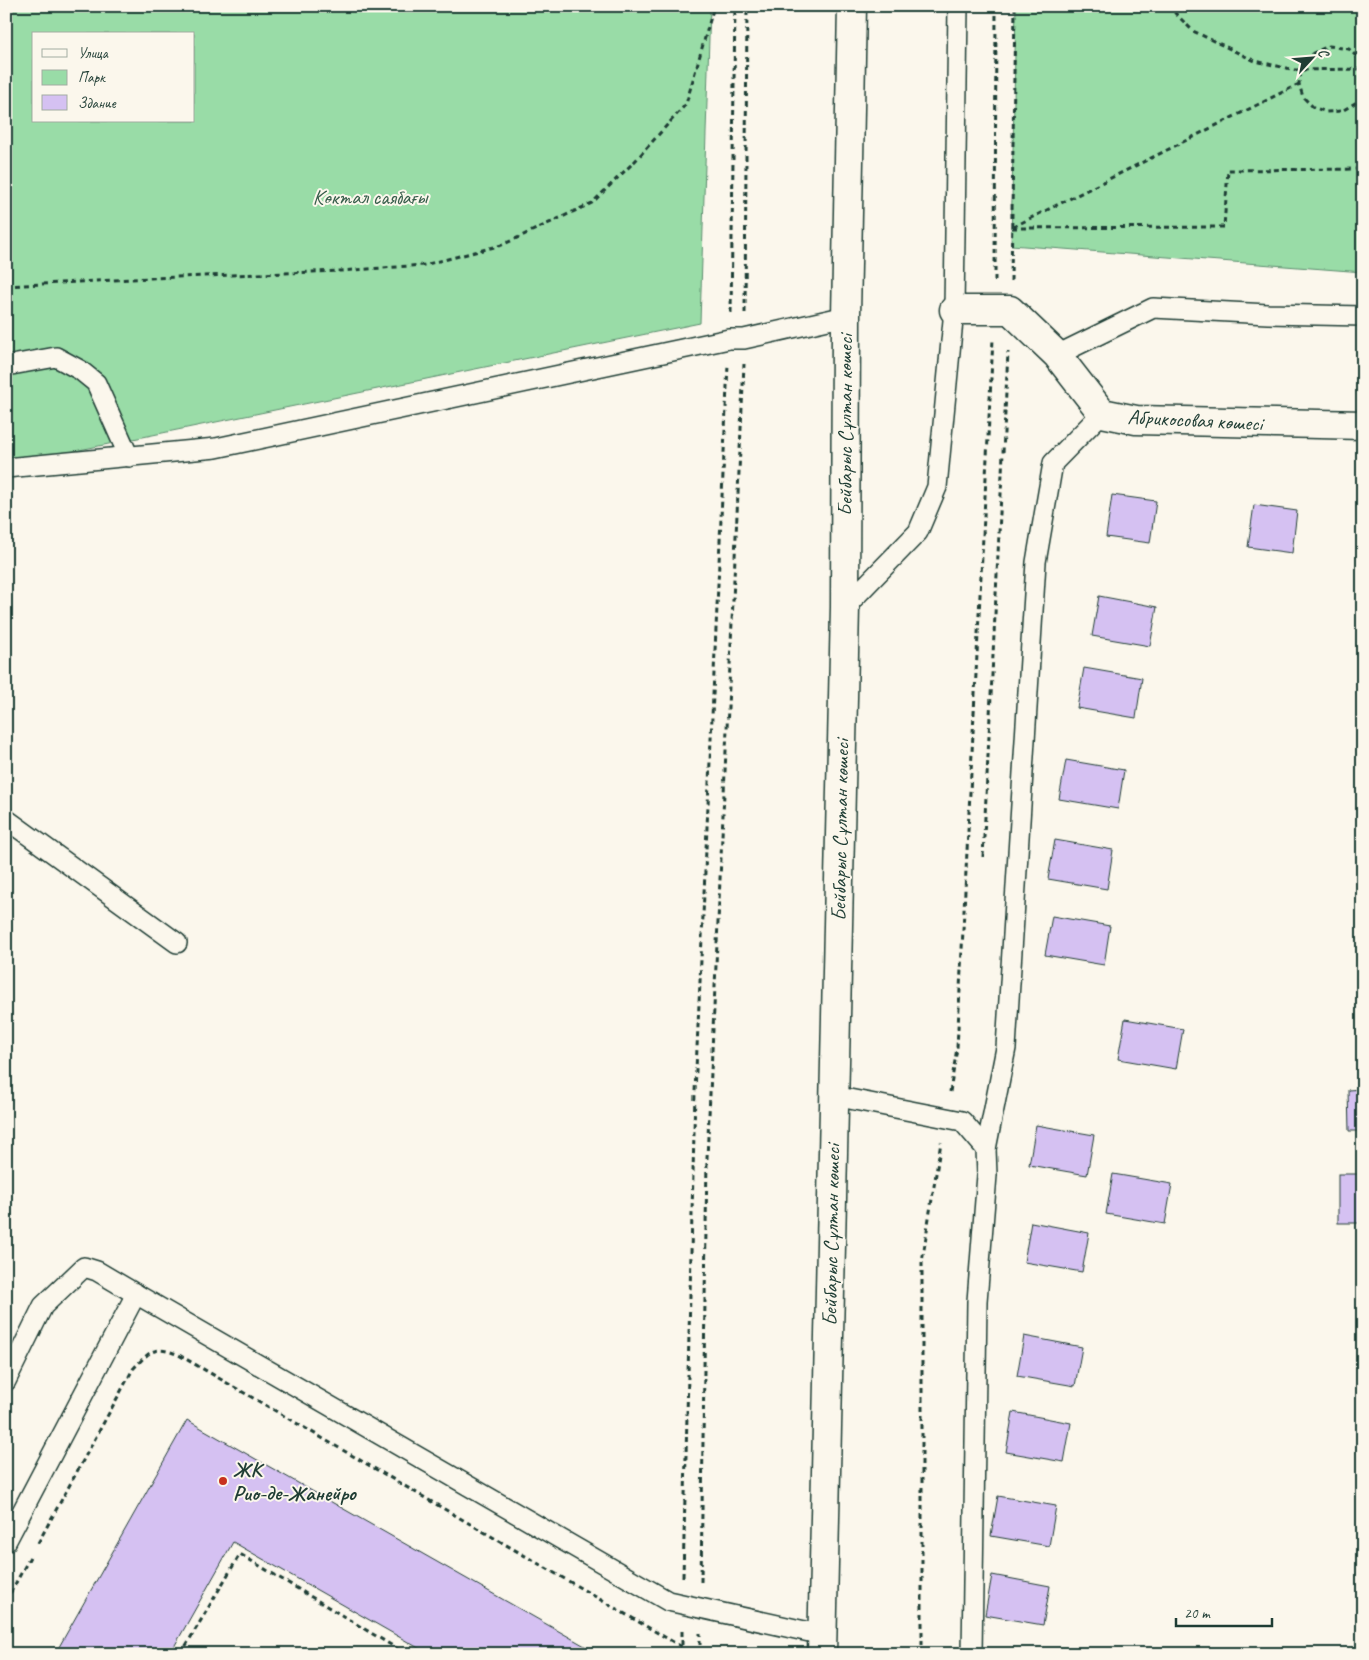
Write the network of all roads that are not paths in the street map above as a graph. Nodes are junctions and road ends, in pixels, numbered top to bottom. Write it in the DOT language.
graph roads {
  1 [pos="852,6"];
  2 [pos="958,6"];
  3 [pos="954,310"];
  4 [pos="846,316"];
  5 [pos="1363,316"];
  6 [pos="1057,354"];
  7 [pos="6,366"];
  8 [pos="1102,413"];
  9 [pos="1363,425"];
  10 [pos="129,457"];
  11 [pos="6,468"];
  12 [pos="845,607"];
  13 [pos="6,819"];
  14 [pos="177,943"];
  15 [pos="834,1096"];
  16 [pos="986,1148"];
  17 [pos="136,1294"];
  18 [pos="6,1382"];
  19 [pos="6,1542"];
  20 [pos="822,1644"];
  21 [pos="972,1654"];
  1 -- 4 [label="street, Бейбарыс Сұлтан көшесі"];
  2 -- 3 [label="lane"];
  3 -- 6 [label="street, Абрикосовая көшесі"];
  3 -- 12 [label="lane"];
  4 -- 10 [label="lane"];
  4 -- 12 [label="street, Бейбарыс Сұлтан көшесі"];
  5 -- 6 [label="lane"];
  6 -- 8 [label="street, Абрикосовая көшесі"];
  7 -- 10 [label="lane"];
  8 -- 9 [label="street, Абрикосовая көшесі"];
  8 -- 16 [label="lane"];
  10 -- 11 [label="lane"];
  12 -- 15 [label="street, Бейбарыс Сұлтан көшесі"];
  13 -- 14 [label="lane"];
  15 -- 16 [label="lane"];
  15 -- 20 [label="street, Бейбарыс Сұлтан көшесі"];
  16 -- 21 [label="lane"];
  17 -- 18 [label="lane"];
  17 -- 19 [label="lane"];
  17 -- 20 [label="lane"];
}
